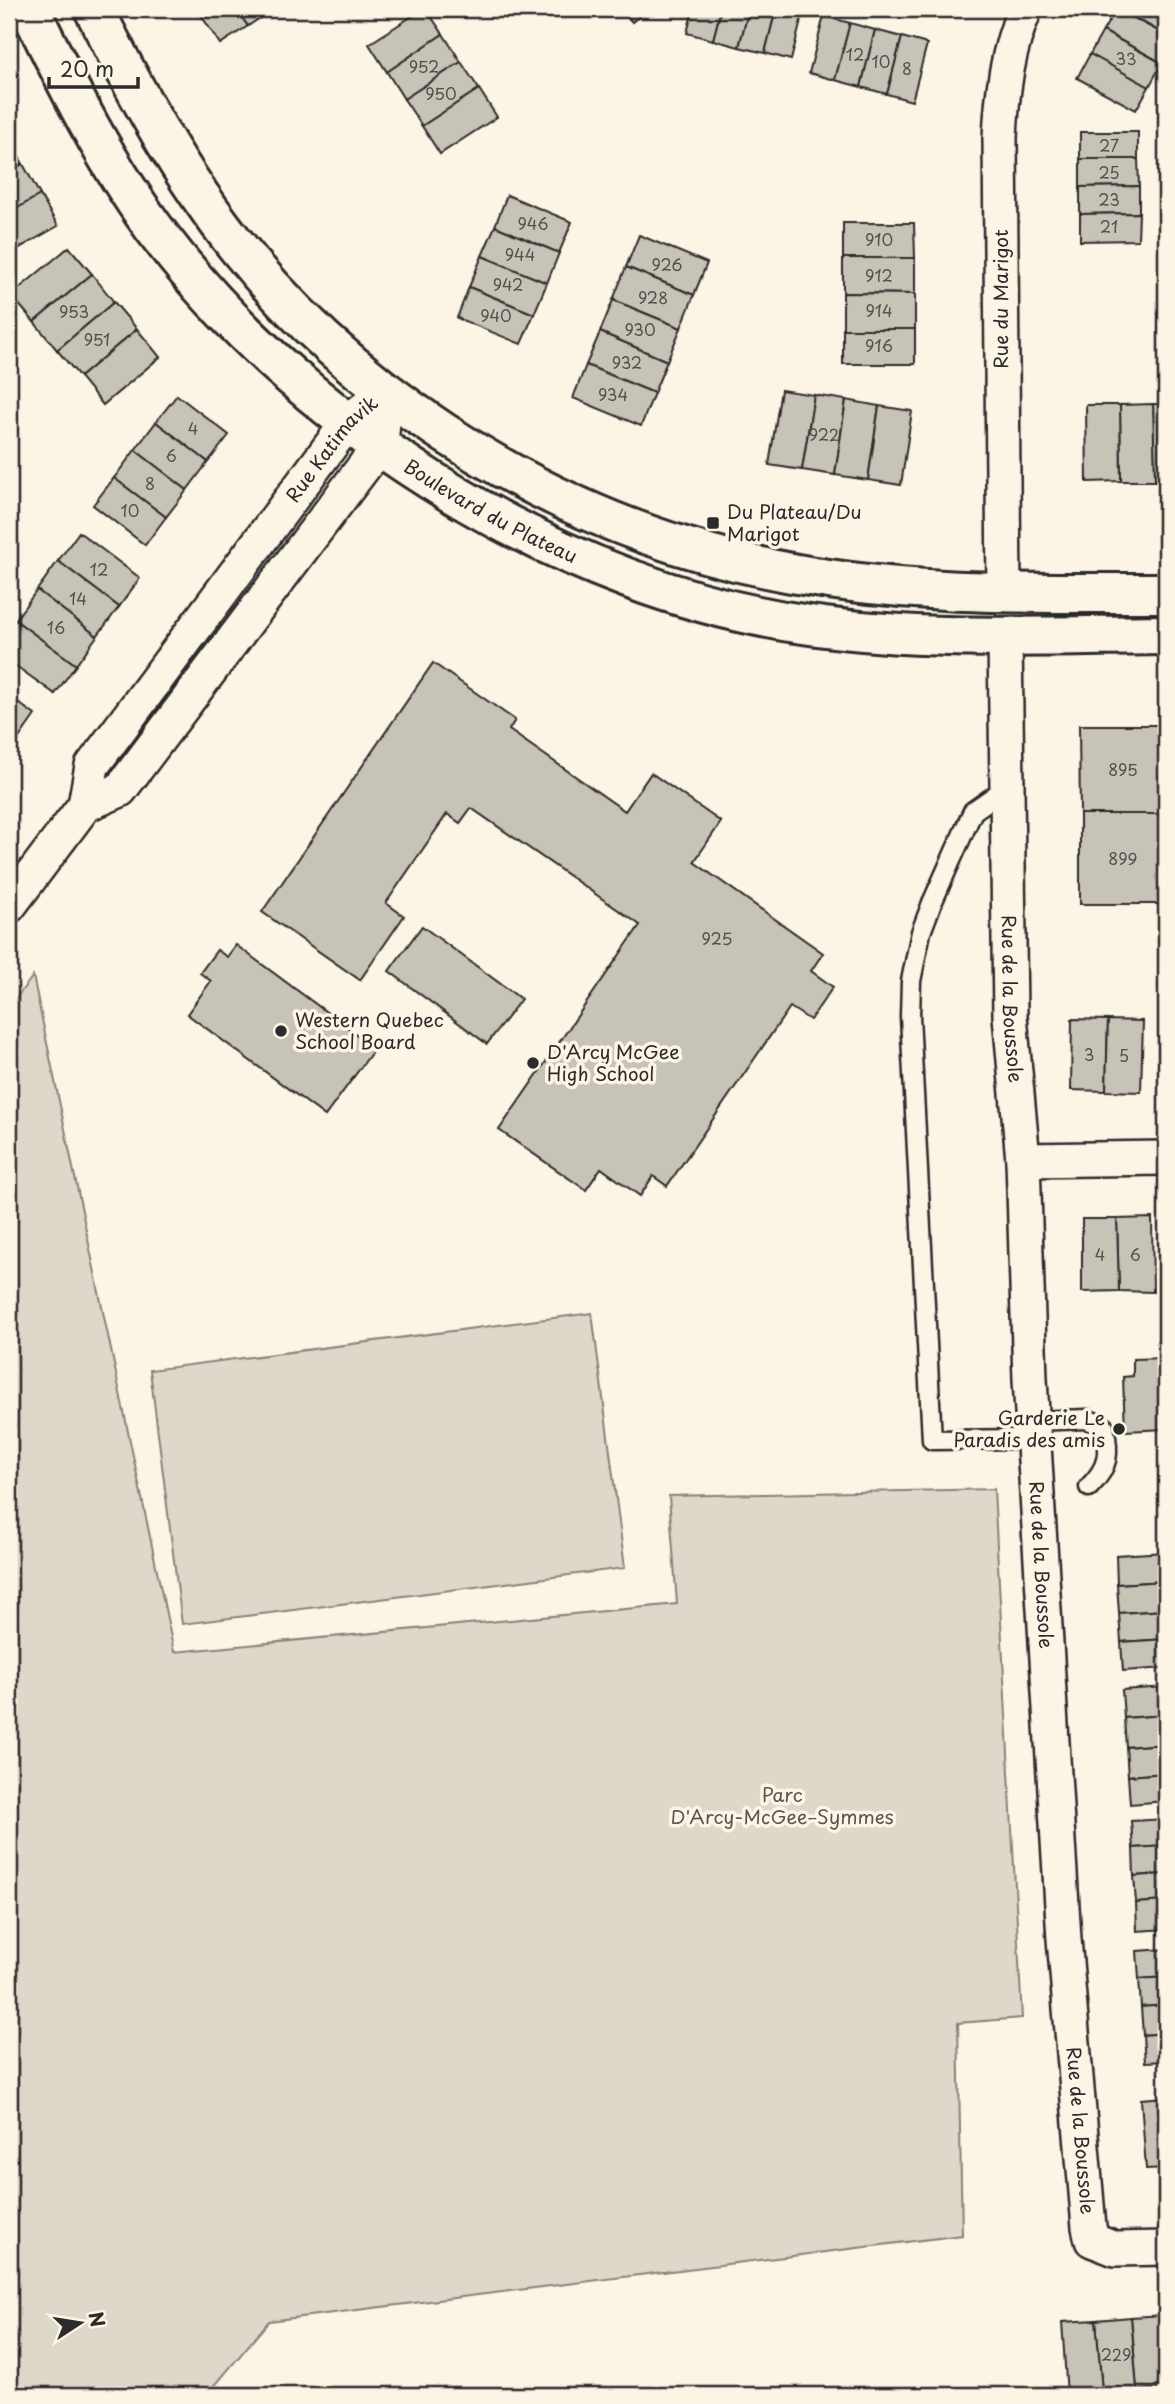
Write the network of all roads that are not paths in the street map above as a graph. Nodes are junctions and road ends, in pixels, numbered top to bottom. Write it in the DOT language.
graph roads {
  1 [pos="94,9"];
  2 [pos="1024,9"];
  3 [pos="24,14"];
  4 [pos="386,391"];
  5 [pos="349,421"];
  6 [pos="381,444"];
  7 [pos="1004,593"];
  8 [pos="1166,593"];
  9 [pos="1166,635"];
  10 [pos="1005,637"];
  11 [pos="1006,788"];
  12 [pos="85,805"];
  13 [pos="9,906"];
  14 [pos="1166,1158"];
  15 [pos="1023,1160"];
  16 [pos="1034,1430"];
  17 [pos="1089,1487"];
  18 [pos="1166,2248"];
  1 -- 4 [label="main road, Boulevard du Plateau"];
  2 -- 7 [label="street, Rue du Marigot"];
  3 -- 5 [label="main road, Boulevard du Plateau"];
  4 -- 5 [label="street, Rue Katimavik"];
  4 -- 6 [label="street, Rue Katimavik"];
  4 -- 7 [label="main road, Boulevard du Plateau"];
  5 -- 6 [label="main road, Boulevard du Plateau"];
  5 -- 12 [label="street, Rue Katimavik"];
  6 -- 10 [label="main road, Boulevard du Plateau"];
  6 -- 12 [label="street, Rue Katimavik"];
  7 -- 8 [label="main road, Boulevard du Plateau"];
  7 -- 10 [label="main road"];
  9 -- 10 [label="main road, Boulevard du Plateau"];
  10 -- 11 [label="street, Rue de la Boussole"];
  11 -- 15 [label="street, Rue de la Boussole"];
  11 -- 16 [label="lane"];
  12 -- 13 [label="street, Rue Katimavik"];
  14 -- 15 [label="street"];
  15 -- 16 [label="street, Rue de la Boussole"];
  16 -- 17 [label="lane"];
  16 -- 18 [label="street, Rue de la Boussole"];
}
